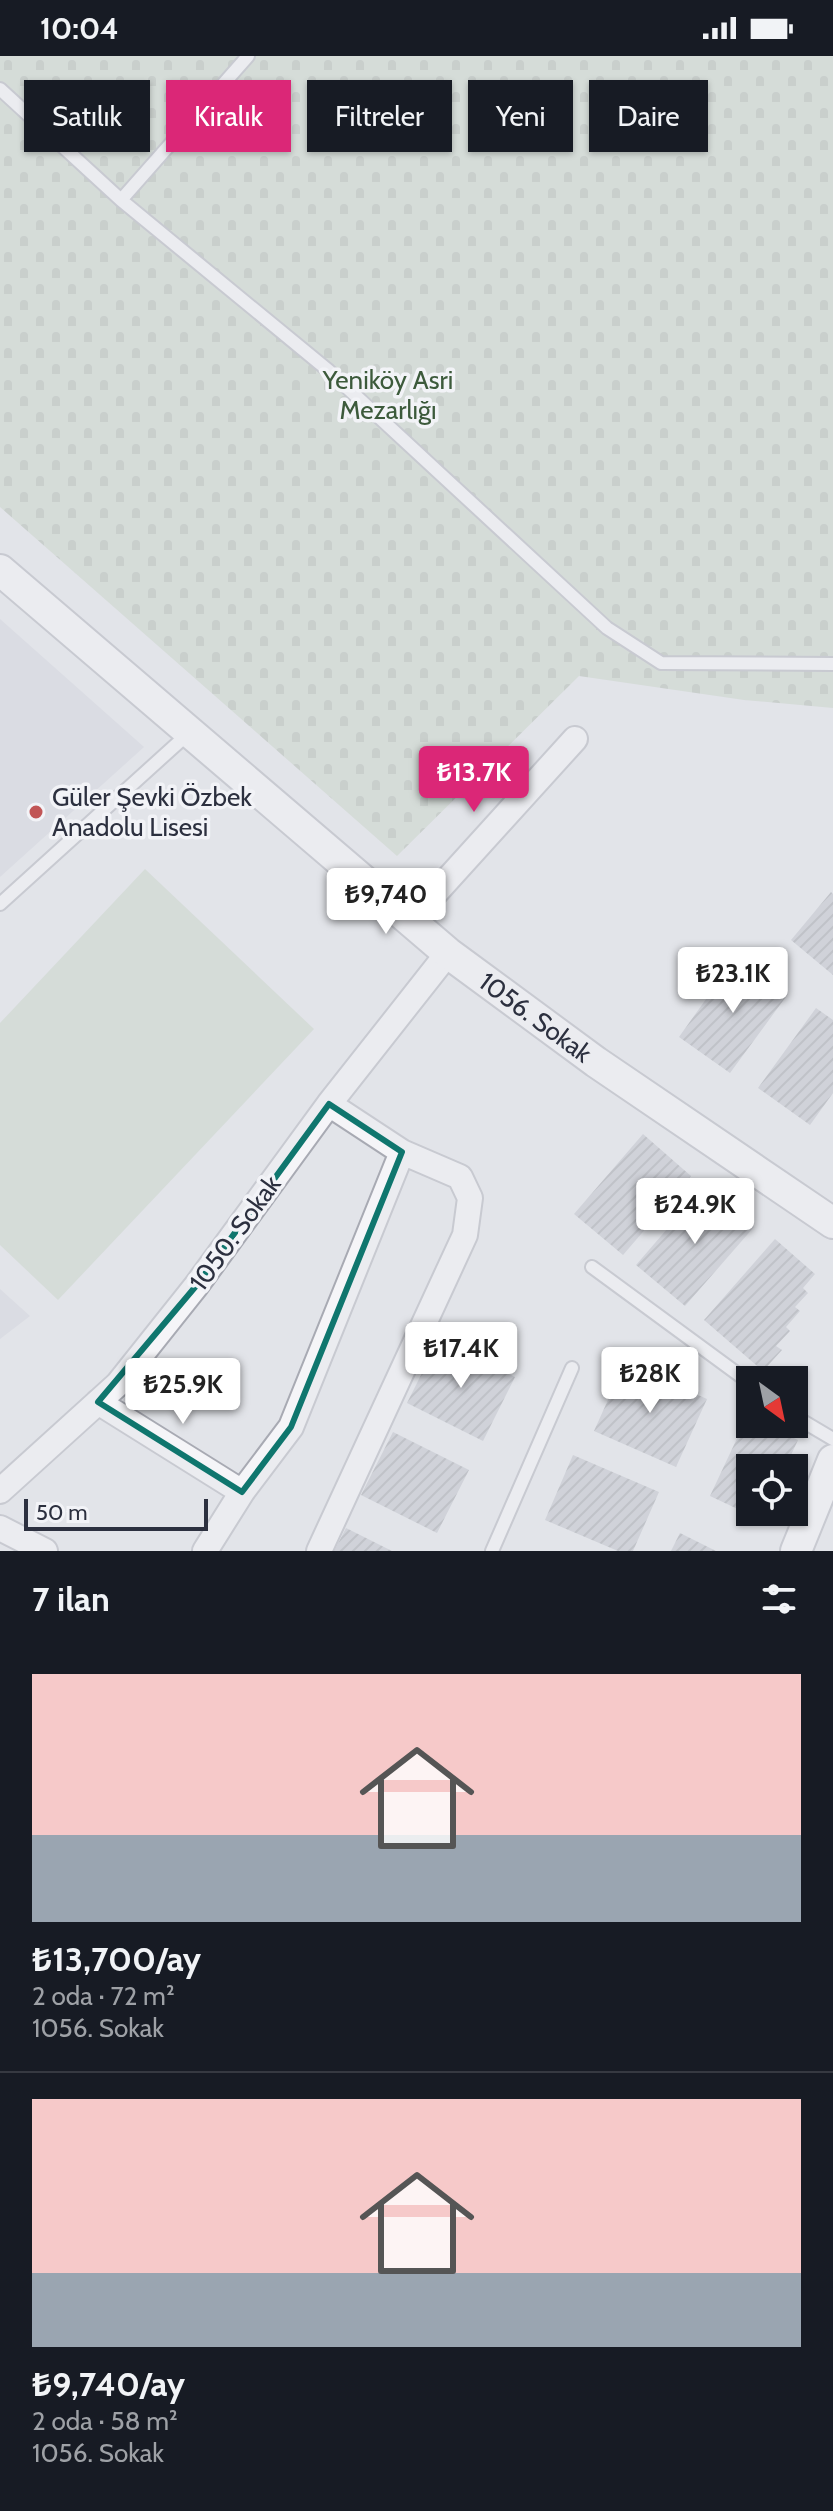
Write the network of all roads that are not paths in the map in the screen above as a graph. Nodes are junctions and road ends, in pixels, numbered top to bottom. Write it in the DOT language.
graph roads {
  1 [pos="248,56"];
  2 [pos="0,89"];
  3 [pos="121,200"];
  4 [pos="0,570"];
  5 [pos="833,664"];
  6 [pos="190,732"];
  7 [pos="575,739"];
  8 [pos="0,904"];
  9 [pos="410,921"];
  10 [pos="448,953"];
  11 [pos="329,1104"];
  12 [pos="402,1152"];
  13 [pos="833,1223"];
  14 [pos="592,1267"];
  15 [pos="572,1368"];
  16 [pos="736,1373"];
  17 [pos="98,1402"];
  18 [pos="808,1424"];
  19 [pos="833,1439"];
  20 [pos="833,1460"];
  21 [pos="0,1491"];
  22 [pos="242,1492"];
  23 [pos="0,1528"];
  24 [pos="799,1550"];
  25 [pos="45,1551"];
  26 [pos="205,1551"];
  27 [pos="319,1551"];
  28 [pos="492,1551"];
  1 -- 3 [label="lane"];
  2 -- 3 [label="lane"];
  3 -- 5 [label="lane"];
  4 -- 6 [label="street, 1056. Sokak"];
  6 -- 8 [label="lane"];
  6 -- 9 [label="street, 1056. Sokak"];
  7 -- 9 [label="street"];
  9 -- 10 [label="street, 1056. Sokak"];
  10 -- 11 [label="street, 1050. Sokak"];
  10 -- 13 [label="street, 1056. Sokak"];
  11 -- 12 [label="street"];
  11 -- 17 [label="street, 1050. Sokak"];
  12 -- 22 [label="street"];
  12 -- 27 [label="street"];
  14 -- 16 [label="lane"];
  15 -- 28 [label="lane"];
  17 -- 21 [label="street, 1050. Sokak"];
  17 -- 22 [label="street"];
  18 -- 19 [label="lane"];
  20 -- 24 [label="street"];
  22 -- 26 [label="street"];
  23 -- 25 [label="street"];
}
